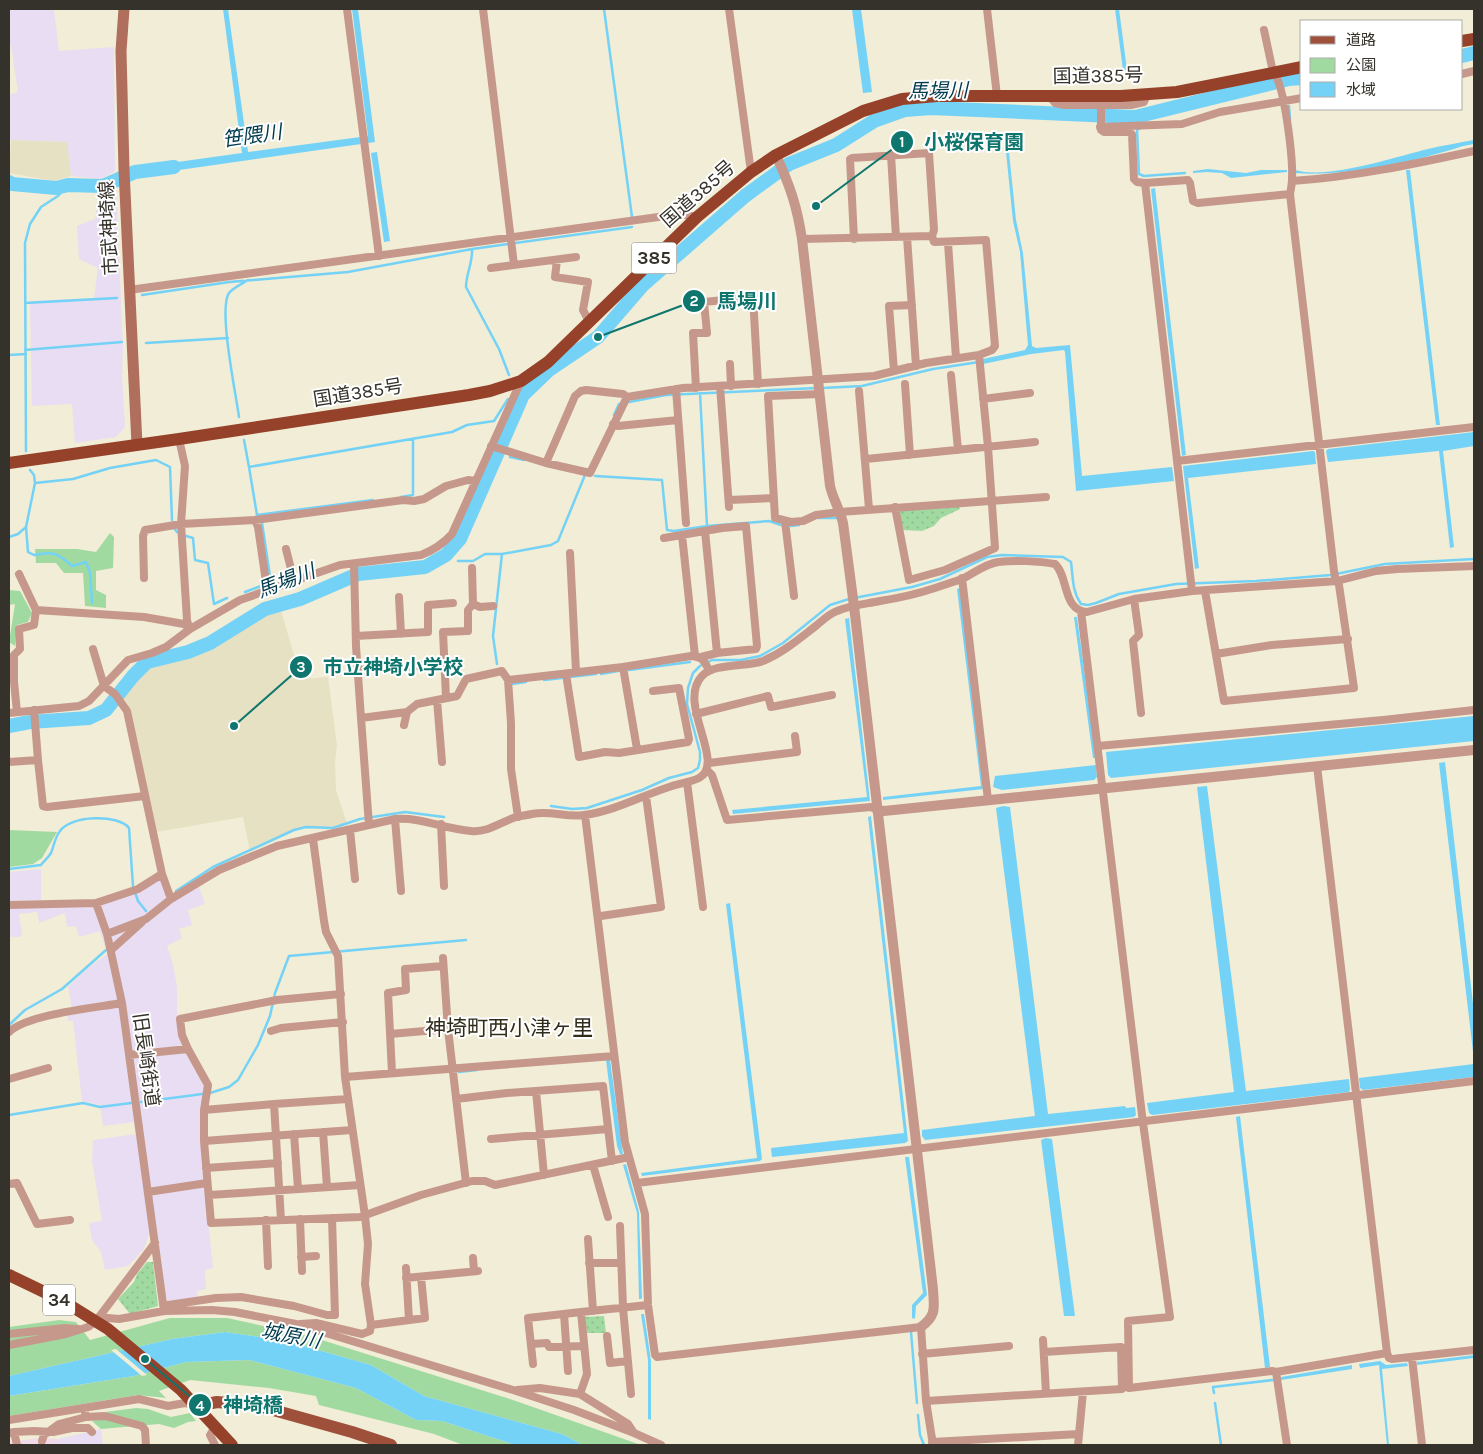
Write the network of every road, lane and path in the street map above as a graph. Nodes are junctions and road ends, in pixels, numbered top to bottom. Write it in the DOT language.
graph roads {
  1 [pos="124,9"];
  2 [pos="347,9"];
  3 [pos="482,9"];
  4 [pos="729,9"];
  5 [pos="987,9"];
  6 [pos="1264,30"];
  7 [pos="1300,68"];
  8 [pos="1275,74"];
  9 [pos="1147,95"];
  10 [pos="997,96"];
  11 [pos="1049,96"];
  12 [pos="1300,98"];
  13 [pos="1284,101"];
  14 [pos="1101,105"];
  15 [pos="1100,127"];
  16 [pos="1474,151"];
  17 [pos="891,155"];
  18 [pos="777,158"];
  19 [pos="751,172"];
  20 [pos="1292,181"];
  21 [pos="1145,183"];
  22 [pos="1290,194"];
  23 [pos="697,217"];
  24 [pos="932,236"];
  25 [pos="512,237"];
  26 [pos="896,237"];
  27 [pos="907,237"];
  28 [pos="802,239"];
  29 [pos="854,239"];
  30 [pos="948,243"];
  31 [pos="379,256"];
  32 [pos="576,257"];
  33 [pos="557,260"];
  34 [pos="514,266"];
  35 [pos="491,268"];
  36 [pos="129,290"];
  37 [pos="912,305"];
  38 [pos="589,321"];
  39 [pos="979,355"];
  40 [pos="956,358"];
  41 [pos="730,364"];
  42 [pos="916,366"];
  43 [pos="894,371"];
  44 [pos="951,375"];
  45 [pos="521,381"];
  46 [pos="758,384"];
  47 [pos="904,384"];
  48 [pos="731,386"];
  49 [pos="696,388"];
  50 [pos="820,388"];
  51 [pos="720,391"];
  52 [pos="859,391"];
  53 [pos="676,393"];
  54 [pos="1030,393"];
  55 [pos="627,397"];
  56 [pos="983,398"];
  57 [pos="678,420"];
  58 [pos="614,424"];
  59 [pos="1474,427"];
  60 [pos="179,439"];
  61 [pos="1035,442"];
  62 [pos="137,445"];
  63 [pos="1320,445"];
  64 [pos="491,446"];
  65 [pos="988,447"];
  66 [pos="958,450"];
  67 [pos="910,455"];
  68 [pos="866,459"];
  69 [pos="546,462"];
  70 [pos="1177,462"];
  71 [pos="9,463"];
  72 [pos="476,481"];
  73 [pos="1046,497"];
  74 [pos="774,498"];
  75 [pos="992,500"];
  76 [pos="895,508"];
  77 [pos="869,509"];
  78 [pos="840,512"];
  79 [pos="255,520"];
  80 [pos="785,521"];
  81 [pos="686,523"];
  82 [pos="181,524"];
  83 [pos="706,531"];
  84 [pos="682,535"];
  85 [pos="664,538"];
  86 [pos="286,549"];
  87 [pos="570,552"];
  88 [pos="354,564"];
  89 [pos="1474,566"];
  90 [pos="472,568"];
  91 [pos="19,574"];
  92 [pos="1335,576"];
  93 [pos="144,578"];
  94 [pos="962,578"];
  95 [pos="294,581"];
  96 [pos="1192,586"];
  97 [pos="268,589"];
  98 [pos="1205,590"];
  99 [pos="794,596"];
  100 [pos="399,597"];
  101 [pos="1134,599"];
  102 [pos="853,600"];
  103 [pos="453,603"];
  104 [pos="474,604"];
  105 [pos="493,606"];
  106 [pos="36,610"];
  107 [pos="1081,611"];
  108 [pos="190,629"];
  109 [pos="401,634"];
  110 [pos="356,636"];
  111 [pos="1348,639"];
  112 [pos="93,650"];
  113 [pos="717,653"];
  114 [pos="1216,654"];
  115 [pos="759,655"];
  116 [pos="703,662"];
  117 [pos="444,664"];
  118 [pos="623,667"];
  119 [pos="358,670"];
  120 [pos="576,672"];
  121 [pos="566,674"];
  122 [pos="508,680"];
  123 [pos="104,686"];
  124 [pos="653,691"];
  125 [pos="832,695"];
  126 [pos="446,698"];
  127 [pos="437,700"];
  128 [pos="689,709"];
  129 [pos="1474,710"];
  130 [pos="407,712"];
  131 [pos="13,713"];
  132 [pos="1141,713"];
  133 [pos="35,714"];
  134 [pos="361,718"];
  135 [pos="404,725"];
  136 [pos="795,736"];
  137 [pos="1098,746"];
  138 [pos="637,749"];
  139 [pos="1474,750"];
  140 [pos="38,760"];
  141 [pos="9,762"];
  142 [pos="442,762"];
  143 [pos="1317,766"];
  144 [pos="708,767"];
  145 [pos="687,782"];
  146 [pos="1104,788"];
  147 [pos="145,796"];
  148 [pos="646,796"];
  149 [pos="988,800"];
  150 [pos="877,810"];
  151 [pos="585,815"];
  152 [pos="518,817"];
  153 [pos="395,819"];
  154 [pos="441,824"];
  155 [pos="369,825"];
  156 [pos="350,830"];
  157 [pos="313,838"];
  158 [pos="162,874"];
  159 [pos="355,879"];
  160 [pos="444,886"];
  161 [pos="401,891"];
  162 [pos="171,899"];
  163 [pos="96,903"];
  164 [pos="9,905"];
  165 [pos="703,907"];
  166 [pos="601,916"];
  167 [pos="146,919"];
  168 [pos="107,934"];
  169 [pos="111,950"];
  170 [pos="341,994"];
  171 [pos="122,1003"];
  172 [pos="343,1022"];
  173 [pos="448,1029"];
  174 [pos="271,1031"];
  175 [pos="9,1032"];
  176 [pos="390,1034"];
  177 [pos="188,1049"];
  178 [pos="129,1055"];
  179 [pos="614,1056"];
  180 [pos="48,1068"];
  181 [pos="453,1069"];
  182 [pos="392,1073"];
  183 [pos="345,1077"];
  184 [pos="9,1079"];
  185 [pos="1474,1082"];
  186 [pos="536,1091"];
  187 [pos="1356,1096"];
  188 [pos="348,1099"];
  189 [pos="456,1099"];
  190 [pos="274,1104"];
  191 [pos="204,1110"];
  192 [pos="1143,1123"];
  193 [pos="608,1129"];
  194 [pos="352,1130"];
  195 [pos="323,1132"];
  196 [pos="294,1134"];
  197 [pos="540,1135"];
  198 [pos="276,1136"];
  199 [pos="491,1139"];
  200 [pos="204,1140"];
  201 [pos="917,1149"];
  202 [pos="629,1157"];
  203 [pos="612,1161"];
  204 [pos="278,1163"];
  205 [pos="593,1165"];
  206 [pos="206,1168"];
  207 [pos="544,1175"];
  208 [pos="466,1183"];
  209 [pos="636,1183"];
  210 [pos="9,1184"];
  211 [pos="207,1184"];
  212 [pos="360,1184"];
  213 [pos="327,1187"];
  214 [pos="298,1189"];
  215 [pos="280,1191"];
  216 [pos="148,1192"];
  217 [pos="209,1195"];
  218 [pos="365,1216"];
  219 [pos="608,1217"];
  220 [pos="332,1218"];
  221 [pos="300,1219"];
  222 [pos="70,1220"];
  223 [pos="266,1220"];
  224 [pos="281,1220"];
  225 [pos="620,1226"];
  226 [pos="588,1239"];
  227 [pos="155,1243"];
  228 [pos="316,1256"];
  229 [pos="302,1257"];
  230 [pos="473,1258"];
  231 [pos="590,1263"];
  232 [pos="621,1263"];
  233 [pos="268,1266"];
  234 [pos="406,1268"];
  235 [pos="302,1271"];
  236 [pos="9,1274"];
  237 [pos="421,1277"];
  238 [pos="406,1278"];
  239 [pos="648,1305"];
  240 [pos="623,1308"];
  241 [pos="164,1311"];
  242 [pos="593,1311"];
  243 [pos="581,1312"];
  244 [pos="564,1314"];
  245 [pos="409,1320"];
  246 [pos="96,1321"];
  247 [pos="296,1324"];
  248 [pos="371,1325"];
  249 [pos="921,1327"];
  250 [pos="84,1329"];
  251 [pos="9,1334"];
  252 [pos="607,1336"];
  253 [pos="1043,1340"];
  254 [pos="531,1344"];
  255 [pos="9,1345"];
  256 [pos="584,1346"];
  257 [pos="1009,1346"];
  258 [pos="566,1347"];
  259 [pos="1474,1350"];
  260 [pos="1044,1352"];
  261 [pos="1387,1353"];
  262 [pos="922,1354"];
  263 [pos="1412,1358"];
  264 [pos="628,1362"];
  265 [pos="533,1364"];
  266 [pos="568,1371"];
  267 [pos="1276,1372"];
  268 [pos="513,1390"];
  269 [pos="1083,1392"];
  270 [pos="1046,1393"];
  271 [pos="580,1394"];
  272 [pos="632,1394"];
  273 [pos="926,1401"];
  274 [pos="197,1406"];
  275 [pos="84,1408"];
  276 [pos="86,1417"];
  277 [pos="9,1420"];
  278 [pos="215,1427"];
  279 [pos="47,1432"];
  280 [pos="92,1432"];
  281 [pos="11,1433"];
  282 [pos="634,1433"];
  283 [pos="1079,1434"];
  284 [pos="42,1441"];
  285 [pos="932,1443"];
  286 [pos="384,1444"];
  287 [pos="17,1445"];
  288 [pos="146,1445"];
  289 [pos="215,1445"];
  290 [pos="232,1445"];
  291 [pos="661,1445"];
  292 [pos="1078,1445"];
  293 [pos="1287,1445"];
  294 [pos="1422,1445"];
  1 -- 36 [label="main road, 市武神埼線"];
  2 -- 31 [label="street"];
  3 -- 25 [label="street"];
  4 -- 19 [label="street"];
  5 -- 10 [label="street"];
  6 -- 8 [label="street"];
  7 -- 8 [label="highway, 国道385号 / 385"];
  8 -- 9 [label="highway, 国道385号 / 385"];
  8 -- 13 [label="street"];
  9 -- 11 [label="highway, 国道385号 / 385"];
  9 -- 14 [label="street"];
  10 -- 11 [label="highway, 国道385号 / 385"];
  10 -- 18 [label="highway, 国道385号 / 385"];
  11 -- 14 [label="street"];
  12 -- 13 [label="street"];
  13 -- 15 [label="street"];
  13 -- 20 [label="street"];
  14 -- 15 [label="street"];
  15 -- 21 [label="street"];
  16 -- 20 [label="street"];
  17 -- 24 [label="street"];
  17 -- 26 [label="street"];
  17 -- 29 [label="street"];
  18 -- 19 [label="highway, 国道385号 / 385"];
  18 -- 28 [label="street"];
  19 -- 23 [label="highway, 国道385号 / 385"];
  20 -- 22 [label="street"];
  21 -- 22 [label="street"];
  21 -- 70 [label="street"];
  22 -- 63 [label="street"];
  23 -- 25 [label="street"];
  23 -- 38 [label="highway, 国道385号 / 385"];
  24 -- 27 [label="street"];
  24 -- 30 [label="street"];
  25 -- 31 [label="street"];
  25 -- 34 [label="street"];
  26 -- 27 [label="street"];
  26 -- 29 [label="street"];
  27 -- 37 [label="street"];
  28 -- 29 [label="street"];
  28 -- 50 [label="street"];
  30 -- 39 [label="street"];
  30 -- 40 [label="street"];
  31 -- 36 [label="street"];
  32 -- 33 [label="street"];
  33 -- 34 [label="street"];
  33 -- 38 [label="street"];
  34 -- 35 [label="street"];
  36 -- 62 [label="main road, 市武神埼線"];
  37 -- 42 [label="street"];
  37 -- 43 [label="street"];
  38 -- 45 [label="highway, 国道385号 / 385"];
  39 -- 40 [label="street"];
  39 -- 56 [label="street"];
  40 -- 42 [label="street"];
  41 -- 48 [label="street"];
  42 -- 43 [label="street"];
  43 -- 50 [label="street"];
  44 -- 66 [label="street"];
  45 -- 60 [label="highway, 国道385号 / 385"];
  45 -- 64 [label="street"];
  46 -- 48 [label="street"];
  46 -- 49 [label="street"];
  46 -- 50 [label="street"];
  47 -- 67 [label="street"];
  48 -- 51 [label="street"];
  49 -- 51 [label="street"];
  49 -- 53 [label="street"];
  50 -- 74 [label="street"];
  50 -- 78 [label="street"];
  51 -- 74 [label="street"];
  52 -- 68 [label="street"];
  53 -- 55 [label="street"];
  53 -- 57 [label="street"];
  54 -- 56 [label="street"];
  55 -- 58 [label="street"];
  55 -- 69 [label="street"];
  56 -- 65 [label="street"];
  57 -- 58 [label="street"];
  57 -- 81 [label="street"];
  58 -- 69 [label="street"];
  59 -- 63 [label="street"];
  60 -- 62 [label="highway, 国道385号 / 385"];
  60 -- 82 [label="street"];
  61 -- 65 [label="street"];
  62 -- 71 [label="highway, 国道385号 / 385"];
  63 -- 70 [label="street"];
  63 -- 92 [label="street"];
  64 -- 69 [label="street"];
  64 -- 72 [label="street"];
  65 -- 66 [label="street"];
  65 -- 75 [label="street"];
  66 -- 67 [label="street"];
  67 -- 68 [label="street"];
  68 -- 77 [label="street"];
  70 -- 96 [label="street"];
  72 -- 79 [label="street"];
  72 -- 88 [label="street"];
  73 -- 75 [label="street"];
  74 -- 80 [label="street"];
  75 -- 76 [label="street"];
  75 -- 76 [label="street"];
  76 -- 77 [label="street"];
  77 -- 78 [label="street"];
  78 -- 80 [label="street"];
  78 -- 102 [label="street"];
  79 -- 82 [label="street"];
  79 -- 97 [label="street"];
  80 -- 99 [label="street"];
  82 -- 93 [label="street"];
  82 -- 108 [label="street"];
  83 -- 84 [label="street"];
  83 -- 113 [label="street"];
  83 -- 115 [label="street"];
  84 -- 85 [label="street"];
  84 -- 116 [label="street"];
  86 -- 95 [label="street"];
  87 -- 120 [label="street"];
  88 -- 95 [label="street"];
  88 -- 110 [label="street"];
  89 -- 92 [label="street"];
  90 -- 104 [label="street"];
  91 -- 106 [label="street"];
  92 -- 98 [label="street"];
  92 -- 111 [label="street"];
  94 -- 102 [label="street"];
  94 -- 107 [label="street"];
  94 -- 149 [label="street"];
  95 -- 97 [label="street"];
  96 -- 98 [label="street"];
  96 -- 101 [label="street"];
  97 -- 108 [label="street"];
  98 -- 114 [label="street"];
  100 -- 109 [label="street"];
  101 -- 107 [label="street"];
  101 -- 132 [label="street"];
  102 -- 115 [label="street"];
  102 -- 150 [label="street"];
  103 -- 109 [label="street"];
  104 -- 105 [label="street"];
  104 -- 117 [label="street"];
  106 -- 108 [label="street"];
  106 -- 131 [label="street"];
  107 -- 137 [label="street"];
  108 -- 123 [label="street"];
  109 -- 110 [label="street"];
  110 -- 119 [label="street"];
  111 -- 114 [label="street"];
  111 -- 114 [label="street"];
  112 -- 123 [label="street"];
  113 -- 115 [label="street"];
  113 -- 116 [label="street"];
  115 -- 116 [label="street"];
  116 -- 118 [label="street"];
  116 -- 128 [label="street"];
  117 -- 119 [label="street"];
  117 -- 126 [label="street"];
  118 -- 120 [label="street"];
  118 -- 138 [label="street"];
  119 -- 134 [label="street"];
  120 -- 121 [label="street"];
  121 -- 122 [label="street"];
  121 -- 138 [label="street"];
  122 -- 126 [label="street"];
  122 -- 152 [label="street"];
  123 -- 133 [label="street"];
  123 -- 147 [label="street"];
  124 -- 128 [label="street"];
  125 -- 128 [label="street"];
  126 -- 127 [label="street"];
  127 -- 130 [label="street"];
  127 -- 142 [label="street"];
  128 -- 138 [label="street"];
  128 -- 144 [label="street"];
  129 -- 137 [label="street"];
  130 -- 134 [label="street"];
  130 -- 135 [label="street"];
  131 -- 133 [label="street"];
  133 -- 140 [label="street"];
  134 -- 155 [label="street"];
  136 -- 144 [label="street"];
  137 -- 146 [label="street"];
  139 -- 143 [label="street"];
  140 -- 141 [label="street"];
  140 -- 147 [label="street"];
  143 -- 146 [label="street"];
  143 -- 187 [label="street"];
  144 -- 145 [label="street"];
  144 -- 150 [label="street"];
  145 -- 148 [label="street"];
  145 -- 165 [label="street"];
  146 -- 149 [label="street"];
  146 -- 192 [label="street"];
  147 -- 158 [label="street"];
  148 -- 151 [label="street"];
  148 -- 166 [label="street"];
  149 -- 150 [label="street"];
  150 -- 201 [label="street"];
  151 -- 152 [label="street"];
  151 -- 179 [label="street"];
  152 -- 154 [label="street"];
  153 -- 154 [label="street"];
  153 -- 155 [label="street"];
  153 -- 161 [label="street"];
  154 -- 160 [label="street"];
  155 -- 156 [label="street"];
  156 -- 157 [label="street"];
  156 -- 159 [label="street"];
  157 -- 162 [label="street"];
  157 -- 170 [label="street"];
  158 -- 162 [label="street"];
  158 -- 163 [label="street"];
  162 -- 167 [label="street"];
  163 -- 164 [label="street"];
  163 -- 168 [label="street, 旧長崎街道"];
  167 -- 168 [label="street"];
  167 -- 169 [label="street"];
  168 -- 169 [label="street, 旧長崎街道"];
  169 -- 171 [label="street, 旧長崎街道"];
  170 -- 172 [label="street"];
  170 -- 177 [label="street"];
  171 -- 175 [label="street"];
  171 -- 178 [label="street, 旧長崎街道"];
  172 -- 174 [label="street"];
  172 -- 183 [label="street"];
  173 -- 176 [label="street"];
  173 -- 176 [label="street"];
  173 -- 181 [label="street"];
  176 -- 182 [label="street"];
  177 -- 178 [label="street"];
  177 -- 191 [label="street"];
  178 -- 216 [label="street, 旧長崎街道"];
  179 -- 181 [label="street"];
  179 -- 202 [label="street"];
  180 -- 184 [label="street"];
  181 -- 182 [label="street"];
  181 -- 189 [label="street"];
  182 -- 183 [label="street"];
  183 -- 188 [label="street"];
  185 -- 187 [label="street"];
  186 -- 189 [label="street"];
  186 -- 193 [label="street"];
  186 -- 197 [label="street"];
  187 -- 192 [label="street"];
  187 -- 261 [label="street"];
  188 -- 190 [label="street"];
  188 -- 194 [label="street"];
  189 -- 208 [label="street"];
  190 -- 191 [label="street"];
  190 -- 198 [label="street"];
  191 -- 200 [label="street"];
  192 -- 201 [label="street"];
  192 -- 267 [label="street"];
  193 -- 197 [label="street"];
  193 -- 203 [label="street"];
  194 -- 195 [label="street"];
  194 -- 212 [label="street"];
  195 -- 196 [label="street"];
  195 -- 213 [label="street"];
  196 -- 198 [label="street"];
  196 -- 214 [label="street"];
  197 -- 199 [label="street"];
  197 -- 207 [label="street"];
  198 -- 200 [label="street"];
  198 -- 204 [label="street"];
  200 -- 206 [label="street"];
  201 -- 209 [label="street"];
  201 -- 249 [label="street"];
  202 -- 203 [label="street"];
  202 -- 209 [label="street"];
  203 -- 205 [label="street"];
  204 -- 206 [label="street"];
  204 -- 215 [label="street"];
  205 -- 207 [label="street"];
  205 -- 219 [label="street"];
  206 -- 211 [label="street"];
  207 -- 208 [label="street"];
  208 -- 218 [label="street"];
  209 -- 239 [label="street"];
  210 -- 222 [label="street"];
  211 -- 216 [label="street"];
  211 -- 217 [label="street"];
  212 -- 213 [label="street"];
  212 -- 218 [label="street"];
  213 -- 214 [label="street"];
  214 -- 215 [label="street"];
  215 -- 217 [label="street"];
  215 -- 224 [label="street"];
  216 -- 227 [label="street, 旧長崎街道"];
  217 -- 223 [label="street"];
  218 -- 220 [label="street"];
  218 -- 248 [label="street"];
  220 -- 221 [label="street"];
  220 -- 241 [label="street"];
  221 -- 224 [label="street"];
  221 -- 229 [label="street"];
  223 -- 224 [label="street"];
  223 -- 233 [label="street"];
  225 -- 232 [label="street"];
  226 -- 231 [label="street"];
  227 -- 241 [label="street, 旧長崎街道"];
  227 -- 246 [label="street"];
  228 -- 229 [label="street"];
  229 -- 235 [label="street"];
  230 -- 237 [label="street"];
  231 -- 232 [label="street"];
  231 -- 242 [label="street"];
  232 -- 240 [label="street"];
  234 -- 238 [label="street"];
  236 -- 246 [label="highway, 34"];
  237 -- 238 [label="street"];
  237 -- 245 [label="street"];
  238 -- 245 [label="street"];
  239 -- 240 [label="street"];
  239 -- 249 [label="street"];
  240 -- 242 [label="street"];
  240 -- 264 [label="street"];
  241 -- 246 [label="street"];
  241 -- 247 [label="street"];
  242 -- 243 [label="street"];
  243 -- 244 [label="street"];
  243 -- 256 [label="street"];
  244 -- 254 [label="street"];
  244 -- 258 [label="street"];
  245 -- 248 [label="street"];
  246 -- 250 [label="street"];
  246 -- 274 [label="highway, 34"];
  247 -- 248 [label="street"];
  247 -- 268 [label="street"];
  249 -- 262 [label="street"];
  250 -- 251 [label="street"];
  250 -- 255 [label="street"];
  252 -- 264 [label="street"];
  253 -- 260 [label="street"];
  254 -- 258 [label="street"];
  254 -- 265 [label="street"];
  256 -- 258 [label="street"];
  256 -- 271 [label="street"];
  257 -- 262 [label="street"];
  258 -- 266 [label="street"];
  259 -- 263 [label="street"];
  260 -- 269 [label="street"];
  260 -- 270 [label="street"];
  261 -- 263 [label="street"];
  261 -- 267 [label="street"];
  262 -- 273 [label="street"];
  263 -- 294 [label="street"];
  264 -- 272 [label="street"];
  267 -- 293 [label="street"];
  268 -- 271 [label="street"];
  268 -- 282 [label="street"];
  269 -- 270 [label="street"];
  269 -- 283 [label="street"];
  270 -- 273 [label="street"];
  271 -- 282 [label="street"];
  273 -- 285 [label="street"];
  274 -- 275 [label="street"];
  274 -- 278 [label="highway, 34"];
  274 -- 286 [label="main road"];
  275 -- 276 [label="street"];
  275 -- 277 [label="street"];
  276 -- 279 [label="street"];
  276 -- 288 [label="street"];
  278 -- 289 [label="street"];
  278 -- 290 [label="highway, 34"];
  279 -- 280 [label="street"];
  279 -- 281 [label="street"];
  279 -- 284 [label="street"];
  281 -- 287 [label="street"];
  282 -- 291 [label="street"];
  283 -- 285 [label="street"];
  283 -- 292 [label="street"];
}
